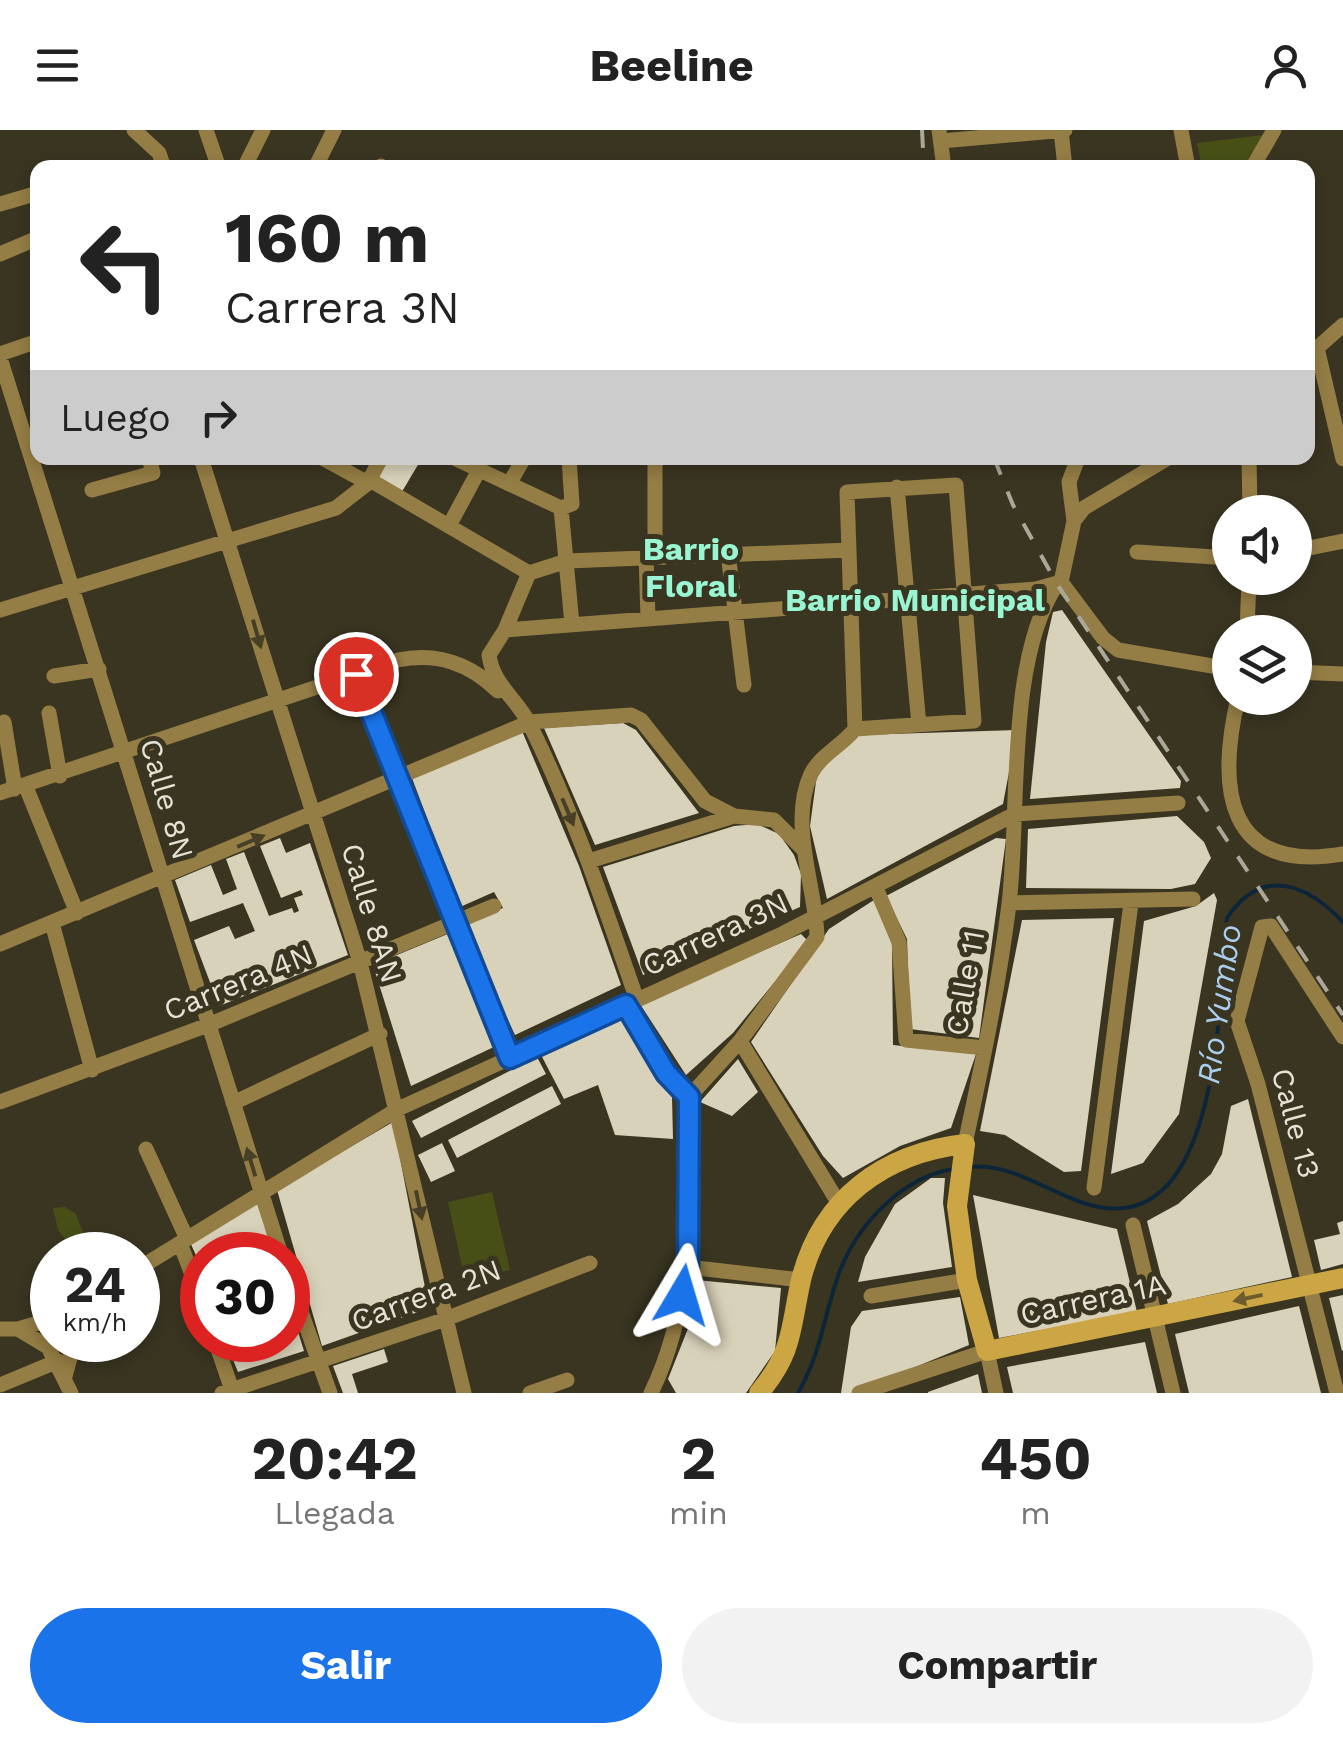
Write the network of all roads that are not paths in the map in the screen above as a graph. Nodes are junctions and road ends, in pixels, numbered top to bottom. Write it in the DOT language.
graph roads {
  1 [pos="134,130"];
  2 [pos="262,130"];
  3 [pos="334,130"];
  4 [pos="1062,130"];
  5 [pos="1181,130"];
  6 [pos="1274,130"];
  7 [pos="205,131"];
  8 [pos="940,136"];
  9 [pos="161,160"];
  10 [pos="216,160"];
  11 [pos="248,160"];
  12 [pos="319,160"];
  13 [pos="1064,160"];
  14 [pos="1187,160"];
  15 [pos="1257,160"];
  16 [pos="30,195"];
  17 [pos="0,204"];
  18 [pos="30,241"];
  19 [pos="0,254"];
  20 [pos="1343,325"];
  21 [pos="30,344"];
  22 [pos="1315,349"];
  23 [pos="0,356"];
  24 [pos="1315,362"];
  25 [pos="30,450"];
  26 [pos="1343,459"];
  27 [pos="35,465"];
  28 [pos="151,465"];
  29 [pos="203,465"];
  30 [pos="336,465"];
  31 [pos="378,465"];
  32 [pos="469,465"];
  33 [pos="520,465"];
  34 [pos="569,465"];
  35 [pos="655,465"];
  36 [pos="1075,465"];
  37 [pos="1156,465"];
  38 [pos="1249,465"];
  39 [pos="479,470"];
  40 [pos="369,482"];
  41 [pos="509,484"];
  42 [pos="897,487"];
  43 [pos="92,490"];
  44 [pos="1250,495"];
  45 [pos="561,508"];
  46 [pos="1074,521"];
  47 [pos="450,524"];
  48 [pos="230,541"];
  49 [pos="1343,541"];
  50 [pos="1312,547"];
  51 [pos="844,550"];
  52 [pos="1137,552"];
  53 [pos="728,553"];
  54 [pos="650,555"];
  55 [pos="1212,557"];
  56 [pos="567,561"];
  57 [pos="528,574"];
  58 [pos="1059,583"];
  59 [pos="74,588"];
  60 [pos="961,595"];
  61 [pos="908,599"];
  62 [pos="846,603"];
  63 [pos="0,610"];
  64 [pos="736,612"];
  65 [pos="648,618"];
  66 [pos="572,624"];
  67 [pos="501,635"];
  68 [pos="986,651"];
  69 [pos="967,652"];
  70 [pos="1212,666"];
  71 [pos="100,669"];
  72 [pos="1312,673"];
  73 [pos="356,674"];
  74 [pos="1343,674"];
  75 [pos="54,676"];
  76 [pos="744,684"];
  77 [pos="277,700"];
  78 [pos="49,713"];
  79 [pos="1235,715"];
  80 [pos="4,722"];
  81 [pos="530,722"];
  82 [pos="920,725"];
  83 [pos="855,729"];
  84 [pos="126,754"];
  85 [pos="60,776"];
  86 [pos="400,778"];
  87 [pos="14,790"];
  88 [pos="1178,803"];
  89 [pos="1015,814"];
  90 [pos="312,815"];
  91 [pos="734,816"];
  92 [pos="802,848"];
  93 [pos="1341,857"];
  94 [pos="589,861"];
  95 [pos="161,879"];
  96 [pos="876,888"];
  97 [pos="1193,899"];
  98 [pos="1009,903"];
  99 [pos="1130,903"];
  100 [pos="494,906"];
  101 [pos="77,912"];
  102 [pos="816,918"];
  103 [pos="52,923"];
  104 [pos="456,924"];
  105 [pos="0,944"];
  106 [pos="360,962"];
  107 [pos="632,1002"];
  108 [pos="208,1025"];
  109 [pos="380,1034"];
  110 [pos="1343,1037"];
  111 [pos="740,1042"];
  112 [pos="985,1048"];
  113 [pos="510,1058"];
  114 [pos="92,1070"];
  115 [pos="689,1097"];
  116 [pos="0,1102"];
  117 [pos="233,1102"];
  118 [pos="398,1109"];
  119 [pos="965,1146"];
  120 [pos="146,1149"];
  121 [pos="1094,1188"];
  122 [pos="261,1196"];
  123 [pos="838,1202"];
  124 [pos="1132,1224"];
  125 [pos="180,1232"];
  126 [pos="199,1232"];
  127 [pos="273,1232"];
  128 [pos="590,1263"];
  129 [pos="688,1266"];
  130 [pos="1343,1278"];
  131 [pos="801,1280"];
  132 [pos="967,1280"];
  133 [pos="1310,1284"];
  134 [pos="872,1296"];
  135 [pos="1156,1317"];
  136 [pos="443,1320"];
  137 [pos="30,1325"];
  138 [pos="0,1329"];
  139 [pos="18,1329"];
  140 [pos="310,1343"];
  141 [pos="987,1352"];
  142 [pos="64,1362"];
  143 [pos="221,1362"];
  144 [pos="317,1364"];
  145 [pos="61,1368"];
  146 [pos="566,1380"];
  147 [pos="0,1386"];
  148 [pos="658,1389"];
  149 [pos="229,1392"];
  150 [pos="71,1393"];
  151 [pos="330,1393"];
  152 [pos="464,1393"];
  153 [pos="530,1393"];
  154 [pos="760,1393"];
  155 [pos="858,1393"];
  156 [pos="996,1393"];
  157 [pos="1173,1393"];
  158 [pos="1337,1393"];
  1 -- 9 [label="street"];
  2 -- 11 [label="street"];
  3 -- 12 [label="street"];
  4 -- 8 [label="street"];
  4 -- 13 [label="street"];
  5 -- 14 [label="street"];
  6 -- 15 [label="street"];
  7 -- 10 [label="street"];
  16 -- 17 [label="street"];
  18 -- 19 [label="street"];
  20 -- 22 [label="street"];
  21 -- 23 [label="street"];
  23 -- 25 [label="street, Calle 8N"];
  24 -- 26 [label="street"];
  27 -- 59 [label="street, Calle 8N"];
  28 -- 43 [label="street"];
  29 -- 48 [label="street, Calle 8AN"];
  30 -- 40 [label="street"];
  31 -- 40 [label="street"];
  32 -- 39 [label="street"];
  33 -- 41 [label="street"];
  34 -- 45 [label="street"];
  35 -- 54 [label="street"];
  36 -- 46 [label="street, Calle 11"];
  37 -- 46 [label="street"];
  38 -- 44 [label="street"];
  39 -- 41 [label="street"];
  39 -- 47 [label="street"];
  40 -- 47 [label="street"];
  40 -- 48 [label="street"];
  41 -- 45 [label="street"];
  42 -- 51 [label="street"];
  42 -- 60 [label="street"];
  42 -- 61 [label="street"];
  45 -- 56 [label="street"];
  46 -- 58 [label="street, Calle 11"];
  47 -- 57 [label="street"];
  48 -- 59 [label="street"];
  48 -- 77 [label="street, Calle 8AN, one-way"];
  49 -- 50 [label="street"];
  51 -- 53 [label="street"];
  51 -- 62 [label="street"];
  52 -- 55 [label="street"];
  53 -- 54 [label="street"];
  53 -- 64 [label="street"];
  54 -- 56 [label="street"];
  54 -- 65 [label="street"];
  56 -- 57 [label="street"];
  56 -- 66 [label="street"];
  57 -- 67 [label="street"];
  58 -- 60 [label="street"];
  58 -- 70 [label="street"];
  58 -- 89 [label="street, Calle 11"];
  59 -- 63 [label="street"];
  59 -- 71 [label="street, Calle 8N"];
  60 -- 61 [label="street"];
  60 -- 69 [label="street"];
  61 -- 62 [label="street"];
  61 -- 82 [label="street"];
  62 -- 64 [label="street"];
  62 -- 83 [label="street"];
  64 -- 65 [label="street"];
  64 -- 76 [label="street"];
  65 -- 66 [label="street"];
  66 -- 67 [label="street"];
  67 -- 81 [label="street"];
  68 -- 69 [label="street"];
  69 -- 82 [label="street"];
  71 -- 75 [label="street"];
  71 -- 84 [label="street, Calle 8N"];
  72 -- 74 [label="street"];
  73 -- 77 [label="street"];
  73 -- 81 [label="street"];
  73 -- 86 [label="street"];
  77 -- 84 [label="street"];
  77 -- 90 [label="street, Calle 8AN"];
  78 -- 85 [label="street"];
  79 -- 93 [label="street"];
  80 -- 87 [label="street"];
  81 -- 86 [label="street"];
  81 -- 91 [label="street"];
  81 -- 94 [label="street, one-way"];
  82 -- 83 [label="street"];
  83 -- 92 [label="street"];
  84 -- 85 [label="street"];
  84 -- 95 [label="street, Calle 8N"];
  85 -- 87 [label="street"];
  86 -- 90 [label="street"];
  86 -- 104 [label="street"];
  87 -- 101 [label="street"];
  88 -- 89 [label="street, Carrera 3N"];
  89 -- 96 [label="street, Carrera 3N"];
  89 -- 98 [label="street, Calle 11"];
  95 -- 90 [label="street, one-way"];
  90 -- 106 [label="street, Calle 8AN"];
  91 -- 92 [label="street"];
  91 -- 94 [label="street"];
  92 -- 102 [label="street"];
  94 -- 107 [label="street"];
  95 -- 101 [label="street"];
  95 -- 108 [label="street, Calle 8N"];
  96 -- 102 [label="street, Carrera 3N"];
  96 -- 112 [label="street"];
  97 -- 99 [label="street"];
  98 -- 99 [label="street"];
  98 -- 112 [label="street, Calle 11"];
  99 -- 121 [label="street"];
  100 -- 104 [label="street, Carrera 4N"];
  101 -- 103 [label="street"];
  102 -- 107 [label="street, Carrera 3N"];
  102 -- 111 [label="street"];
  103 -- 105 [label="street"];
  103 -- 114 [label="street"];
  104 -- 106 [label="street, Carrera 4N"];
  104 -- 113 [label="street"];
  106 -- 108 [label="street, Carrera 4N"];
  106 -- 109 [label="street, Calle 8AN"];
  107 -- 113 [label="street, Carrera 3N"];
  107 -- 115 [label="street"];
  108 -- 114 [label="street, Carrera 4N"];
  108 -- 117 [label="street, Calle 8N"];
  109 -- 117 [label="street"];
  109 -- 118 [label="street, Calle 8AN"];
  110 -- 133 [label="street, Calle 13"];
  111 -- 115 [label="street"];
  111 -- 123 [label="street"];
  112 -- 119 [label="street, Calle 11"];
  113 -- 118 [label="street, Carrera 3N"];
  114 -- 116 [label="street, Carrera 4N"];
  115 -- 129 [label="street"];
  122 -- 117 [label="street, Calle 8N, one-way"];
  118 -- 122 [label="street, Carrera 3N"];
  118 -- 136 [label="street, Calle 8AN, one-way"];
  119 -- 123 [label="street"];
  119 -- 132 [label="street, Calle 11"];
  120 -- 125 [label="street"];
  122 -- 126 [label="street, Carrera 3N"];
  122 -- 127 [label="street, Calle 8N"];
  123 -- 131 [label="street"];
  124 -- 135 [label="street"];
  128 -- 136 [label="street, Carrera 2N"];
  129 -- 131 [label="street"];
  129 -- 148 [label="street"];
  130 -- 133 [label="street, Carrera 1A"];
  131 -- 154 [label="street"];
  132 -- 134 [label="street"];
  132 -- 141 [label="street, Calle 11"];
  133 -- 135 [label="street, Carrera 1A, one-way"];
  133 -- 158 [label="street, Calle 13"];
  135 -- 141 [label="street, Carrera 1A"];
  135 -- 157 [label="street"];
  136 -- 144 [label="street, Carrera 2N"];
  136 -- 152 [label="street, Calle 8AN"];
  137 -- 139 [label="street"];
  138 -- 139 [label="street"];
  139 -- 145 [label="street"];
  140 -- 144 [label="street"];
  141 -- 155 [label="street, Carrera 1A"];
  141 -- 156 [label="street, Calle 11"];
  142 -- 145 [label="street"];
  143 -- 149 [label="street"];
  144 -- 149 [label="street, Carrera 2N"];
  144 -- 151 [label="street"];
  145 -- 147 [label="street"];
  145 -- 150 [label="street"];
  146 -- 153 [label="street"];
}
